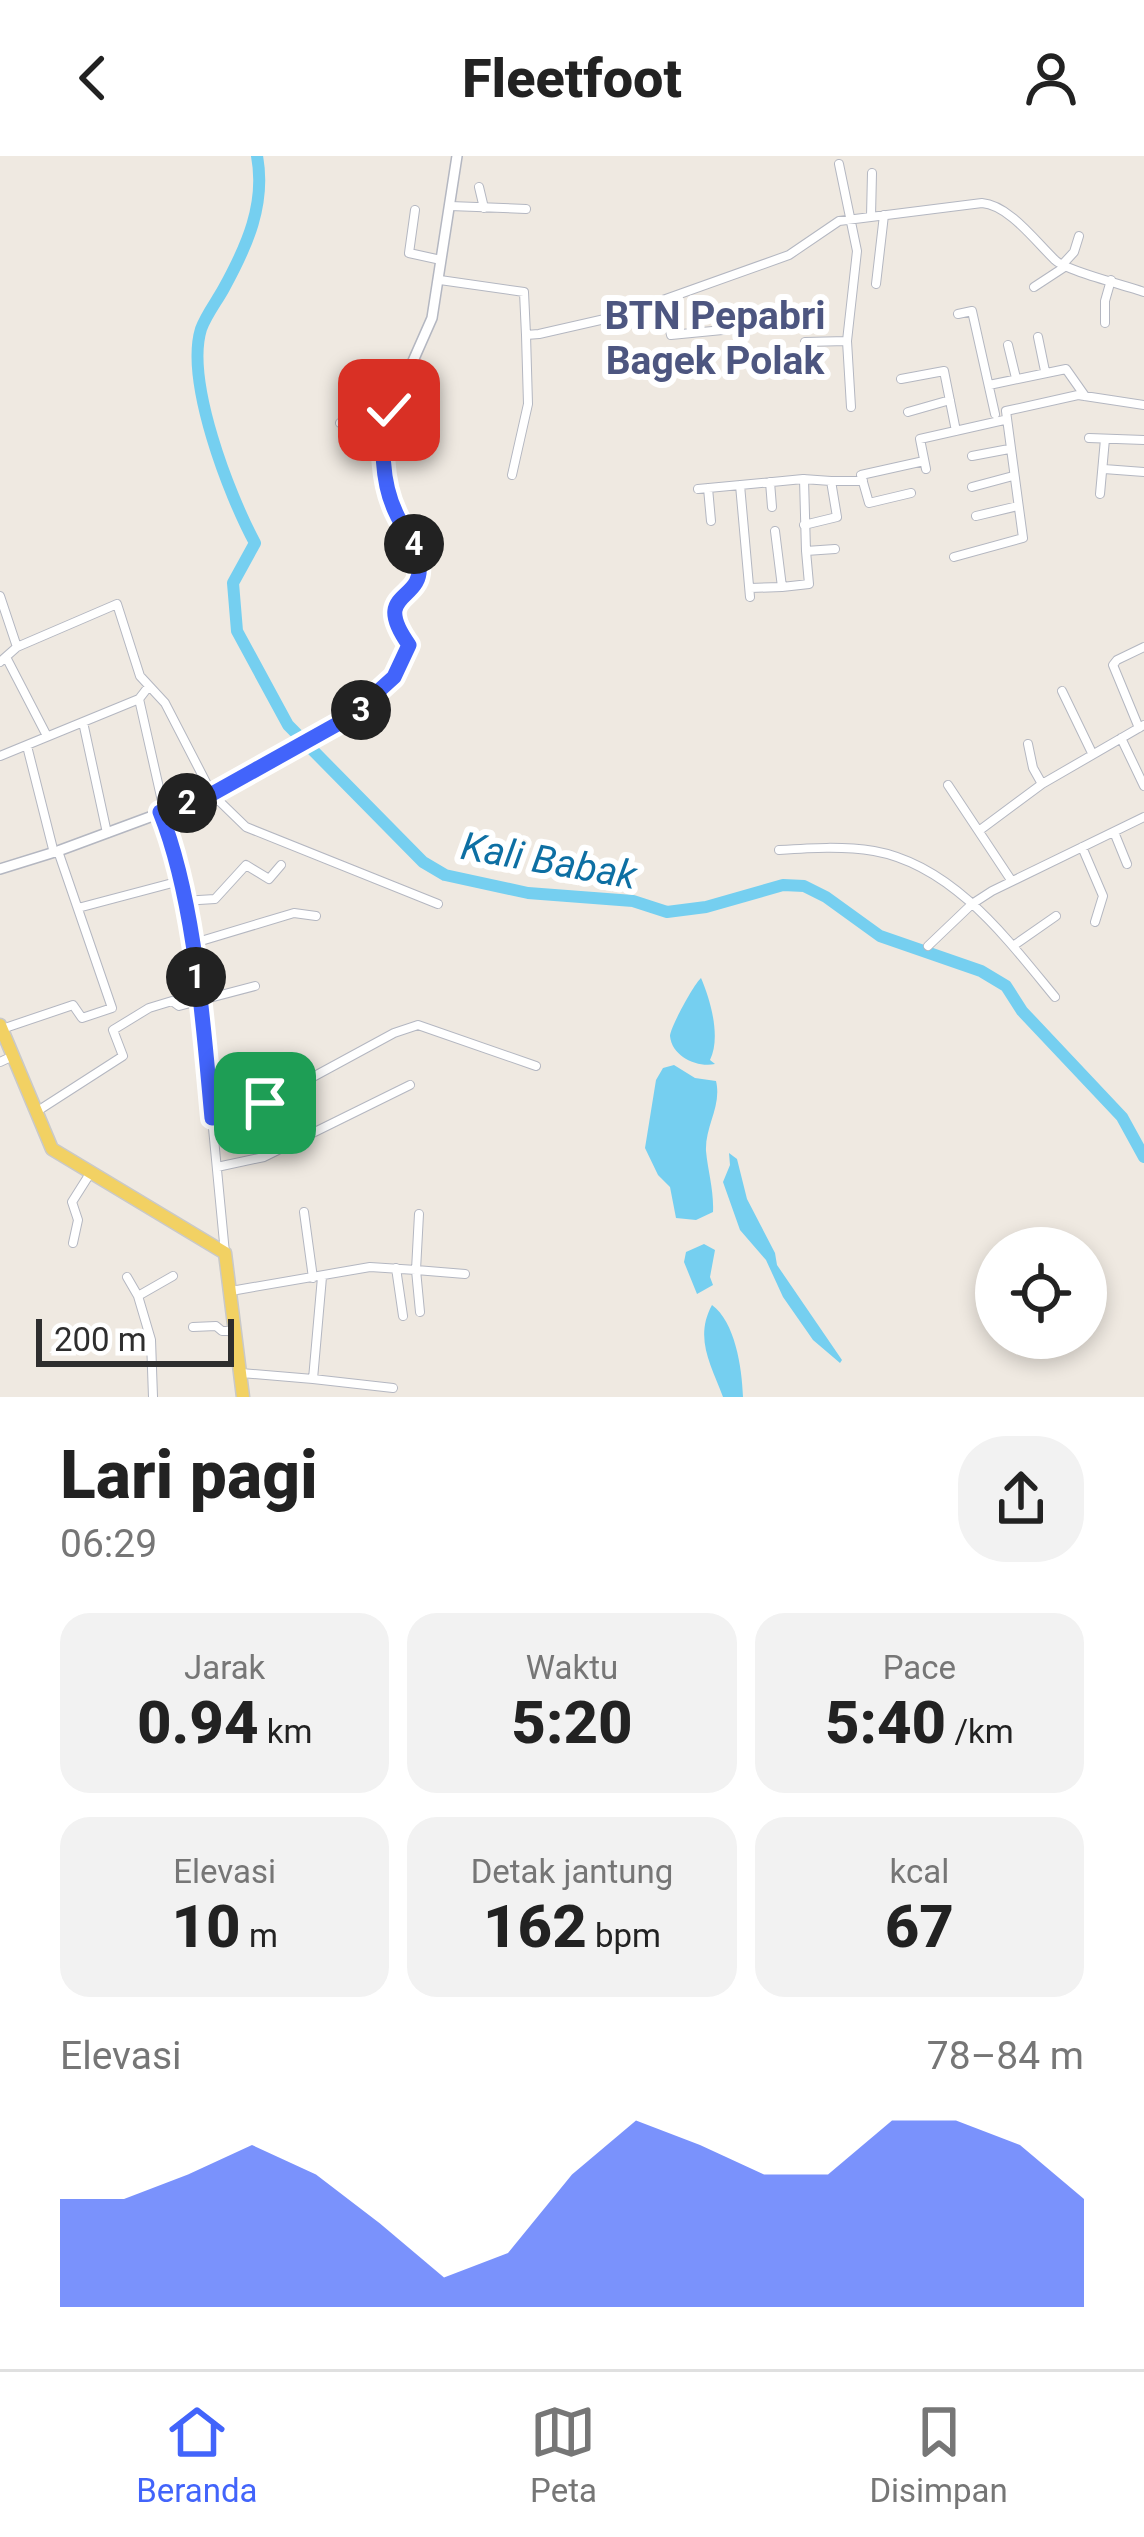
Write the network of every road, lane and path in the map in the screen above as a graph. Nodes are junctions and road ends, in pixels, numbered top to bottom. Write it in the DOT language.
graph roads {
  1 [pos="457,156"];
  2 [pos="839,164"];
  3 [pos="872,173"];
  4 [pos="479,187"];
  5 [pos="450,206"];
  6 [pos="484,208"];
  7 [pos="526,209"];
  8 [pos="415,210"];
  9 [pos="884,215"];
  10 [pos="871,216"];
  11 [pos="851,218"];
  12 [pos="1079,236"];
  13 [pos="443,260"];
  14 [pos="1063,266"];
  15 [pos="440,280"];
  16 [pos="1111,280"];
  17 [pos="877,284"];
  18 [pos="1034,286"];
  19 [pos="1144,292"];
  20 [pos="663,300"];
  21 [pos="958,314"];
  22 [pos="1105,323"];
  23 [pos="775,325"];
  24 [pos="526,335"];
  25 [pos="1038,337"];
  26 [pos="847,341"];
  27 [pos="805,342"];
  28 [pos="1008,345"];
  29 [pos="1046,371"];
  30 [pos="1016,378"];
  31 [pos="901,379"];
  32 [pos="989,386"];
  33 [pos="1086,398"];
  34 [pos="950,400"];
  35 [pos="1144,405"];
  36 [pos="851,407"];
  37 [pos="908,412"];
  38 [pos="999,417"];
  39 [pos="340,423"];
  40 [pos="383,429"];
  41 [pos="956,431"];
  42 [pos="1089,438"];
  43 [pos="1106,439"];
  44 [pos="1144,440"];
  45 [pos="1009,449"];
  46 [pos="973,456"];
  47 [pos="1104,469"];
  48 [pos="1144,472"];
  49 [pos="512,475"];
  50 [pos="1013,476"];
  51 [pos="804,479"];
  52 [pos="831,481"];
  53 [pos="863,481"];
  54 [pos="770,482"];
  55 [pos="740,485"];
  56 [pos="972,487"];
  57 [pos="911,493"];
  58 [pos="1100,494"];
  59 [pos="1018,506"];
  60 [pos="772,507"];
  61 [pos="976,516"];
  62 [pos="711,521"];
  63 [pos="804,524"];
  64 [pos="775,532"];
  65 [pos="835,549"];
  66 [pos="806,551"];
  67 [pos="954,556"];
  68 [pos="782,586"];
  69 [pos="0,596"];
  70 [pos="17,647"];
  71 [pos="1144,647"];
  72 [pos="3,660"];
  73 [pos="148,686"];
  74 [pos="1062,691"];
  75 [pos="139,699"];
  76 [pos="83,722"];
  77 [pos="1142,726"];
  78 [pos="47,736"];
  79 [pos="1121,738"];
  80 [pos="1028,744"];
  81 [pos="27,746"];
  82 [pos="1093,753"];
  83 [pos="0,756"];
  84 [pos="1042,784"];
  85 [pos="948,785"];
  86 [pos="1144,787"];
  87 [pos="212,794"];
  88 [pos="162,811"];
  89 [pos="1144,818"];
  90 [pos="980,830"];
  91 [pos="1114,832"];
  92 [pos="107,833"];
  93 [pos="1082,848"];
  94 [pos="779,850"];
  95 [pos="56,852"];
  96 [pos="1126,864"];
  97 [pos="281,865"];
  98 [pos="0,869"];
  99 [pos="1011,880"];
  100 [pos="180,881"];
  101 [pos="183,902"];
  102 [pos="437,904"];
  103 [pos="972,904"];
  104 [pos="78,908"];
  105 [pos="316,916"];
  106 [pos="1056,916"];
  107 [pos="1095,922"];
  108 [pos="190,944"];
  109 [pos="928,946"];
  110 [pos="1013,946"];
  111 [pos="255,986"];
  112 [pos="1055,997"];
  113 [pos="201,1003"];
  114 [pos="1,1027"];
  115 [pos="6,1059"];
  116 [pos="536,1066"];
  117 [pos="410,1085"];
  118 [pos="35,1112"];
  119 [pos="212,1118"];
  120 [pos="217,1167"];
  121 [pos="91,1172"];
  122 [pos="304,1212"];
  123 [pos="419,1214"];
  124 [pos="74,1243"];
  125 [pos="225,1253"];
  126 [pos="396,1268"];
  127 [pos="416,1270"];
  128 [pos="465,1274"];
  129 [pos="173,1276"];
  130 [pos="128,1277"];
  131 [pos="317,1277"];
  132 [pos="231,1291"];
  133 [pos="138,1297"];
  134 [pos="420,1312"];
  135 [pos="403,1316"];
  136 [pos="193,1327"];
  137 [pos="236,1330"];
  138 [pos="241,1373"];
  139 [pos="313,1379"];
  140 [pos="393,1388"];
  141 [pos="153,1397"];
  142 [pos="243,1397"];
  1 -- 5 [label="street"];
  2 -- 11 [label="street"];
  3 -- 10 [label="street"];
  4 -- 6 [label="street"];
  5 -- 6 [label="street"];
  5 -- 13 [label="street"];
  6 -- 7 [label="street"];
  8 -- 13 [label="street"];
  9 -- 10 [label="street"];
  9 -- 14 [label="street"];
  9 -- 17 [label="street"];
  10 -- 11 [label="street"];
  11 -- 20 [label="street"];
  11 -- 26 [label="street"];
  12 -- 14 [label="street"];
  13 -- 15 [label="street"];
  14 -- 16 [label="street"];
  14 -- 18 [label="street"];
  15 -- 24 [label="street"];
  15 -- 40 [label="street"];
  16 -- 19 [label="street"];
  16 -- 22 [label="street"];
  20 -- 23 [label="street"];
  20 -- 24 [label="street"];
  21 -- 32 [label="street"];
  24 -- 49 [label="street"];
  25 -- 29 [label="street"];
  26 -- 27 [label="street"];
  26 -- 36 [label="street"];
  28 -- 30 [label="street"];
  29 -- 30 [label="street"];
  29 -- 33 [label="street"];
  30 -- 32 [label="street"];
  31 -- 34 [label="street"];
  32 -- 38 [label="street"];
  33 -- 35 [label="street"];
  33 -- 38 [label="street"];
  34 -- 37 [label="street"];
  34 -- 41 [label="street"];
  38 -- 41 [label="street"];
  38 -- 45 [label="street"];
  39 -- 40 [label="street"];
  40 -- 87 [label="street"];
  41 -- 53 [label="street"];
  42 -- 43 [label="street"];
  43 -- 44 [label="street"];
  43 -- 47 [label="street"];
  45 -- 46 [label="street"];
  45 -- 50 [label="street"];
  47 -- 48 [label="street"];
  47 -- 58 [label="street"];
  50 -- 56 [label="street"];
  50 -- 59 [label="street"];
  51 -- 52 [label="street"];
  51 -- 54 [label="street"];
  51 -- 63 [label="street"];
  52 -- 53 [label="street"];
  52 -- 63 [label="street"];
  53 -- 57 [label="street"];
  54 -- 55 [label="street"];
  54 -- 60 [label="street"];
  55 -- 62 [label="street"];
  55 -- 68 [label="street"];
  59 -- 61 [label="street"];
  59 -- 67 [label="street"];
  63 -- 66 [label="street"];
  64 -- 68 [label="street"];
  65 -- 66 [label="street"];
  66 -- 68 [label="street"];
  69 -- 70 [label="street"];
  70 -- 72 [label="street"];
  70 -- 73 [label="street"];
  71 -- 77 [label="street"];
  72 -- 78 [label="street"];
  73 -- 75 [label="street"];
  73 -- 87 [label="street"];
  74 -- 82 [label="street"];
  75 -- 76 [label="street"];
  75 -- 88 [label="street"];
  76 -- 78 [label="street"];
  76 -- 92 [label="street"];
  77 -- 79 [label="street"];
  78 -- 81 [label="street"];
  79 -- 82 [label="street"];
  79 -- 86 [label="street"];
  80 -- 84 [label="street"];
  81 -- 83 [label="street"];
  81 -- 95 [label="street"];
  82 -- 84 [label="street"];
  84 -- 90 [label="street"];
  85 -- 90 [label="street"];
  87 -- 88 [label="street"];
  87 -- 102 [label="street"];
  88 -- 92 [label="street"];
  88 -- 100 [label="street"];
  89 -- 91 [label="street"];
  90 -- 99 [label="street"];
  91 -- 93 [label="street"];
  91 -- 96 [label="street"];
  92 -- 95 [label="street"];
  93 -- 99 [label="street"];
  93 -- 107 [label="street"];
  94 -- 103 [label="street"];
  95 -- 98 [label="street"];
  95 -- 104 [label="street"];
  97 -- 101 [label="street"];
  99 -- 103 [label="street"];
  100 -- 101 [label="street"];
  100 -- 104 [label="street"];
  101 -- 108 [label="street"];
  103 -- 109 [label="street"];
  103 -- 110 [label="street"];
  104 -- 114 [label="street"];
  105 -- 108 [label="street"];
  106 -- 110 [label="street"];
  108 -- 113 [label="street"];
  110 -- 112 [label="street"];
  111 -- 113 [label="street"];
  113 -- 118 [label="street"];
  113 -- 119 [label="street"];
  114 -- 115 [label="main road"];
  115 -- 118 [label="main road"];
  116 -- 119 [label="street"];
  117 -- 120 [label="street"];
  118 -- 121 [label="main road"];
  119 -- 120 [label="street"];
  120 -- 125 [label="street"];
  121 -- 124 [label="street"];
  121 -- 125 [label="main road"];
  122 -- 131 [label="street"];
  123 -- 127 [label="street"];
  125 -- 132 [label="main road"];
  126 -- 127 [label="street"];
  126 -- 131 [label="street"];
  126 -- 135 [label="street"];
  127 -- 128 [label="street"];
  127 -- 134 [label="street"];
  129 -- 133 [label="street"];
  130 -- 133 [label="street"];
  131 -- 132 [label="street"];
  131 -- 139 [label="street"];
  132 -- 137 [label="main road"];
  133 -- 141 [label="street"];
  136 -- 137 [label="street"];
  137 -- 138 [label="main road"];
  138 -- 139 [label="street"];
  138 -- 142 [label="main road"];
  139 -- 140 [label="street"];
}
